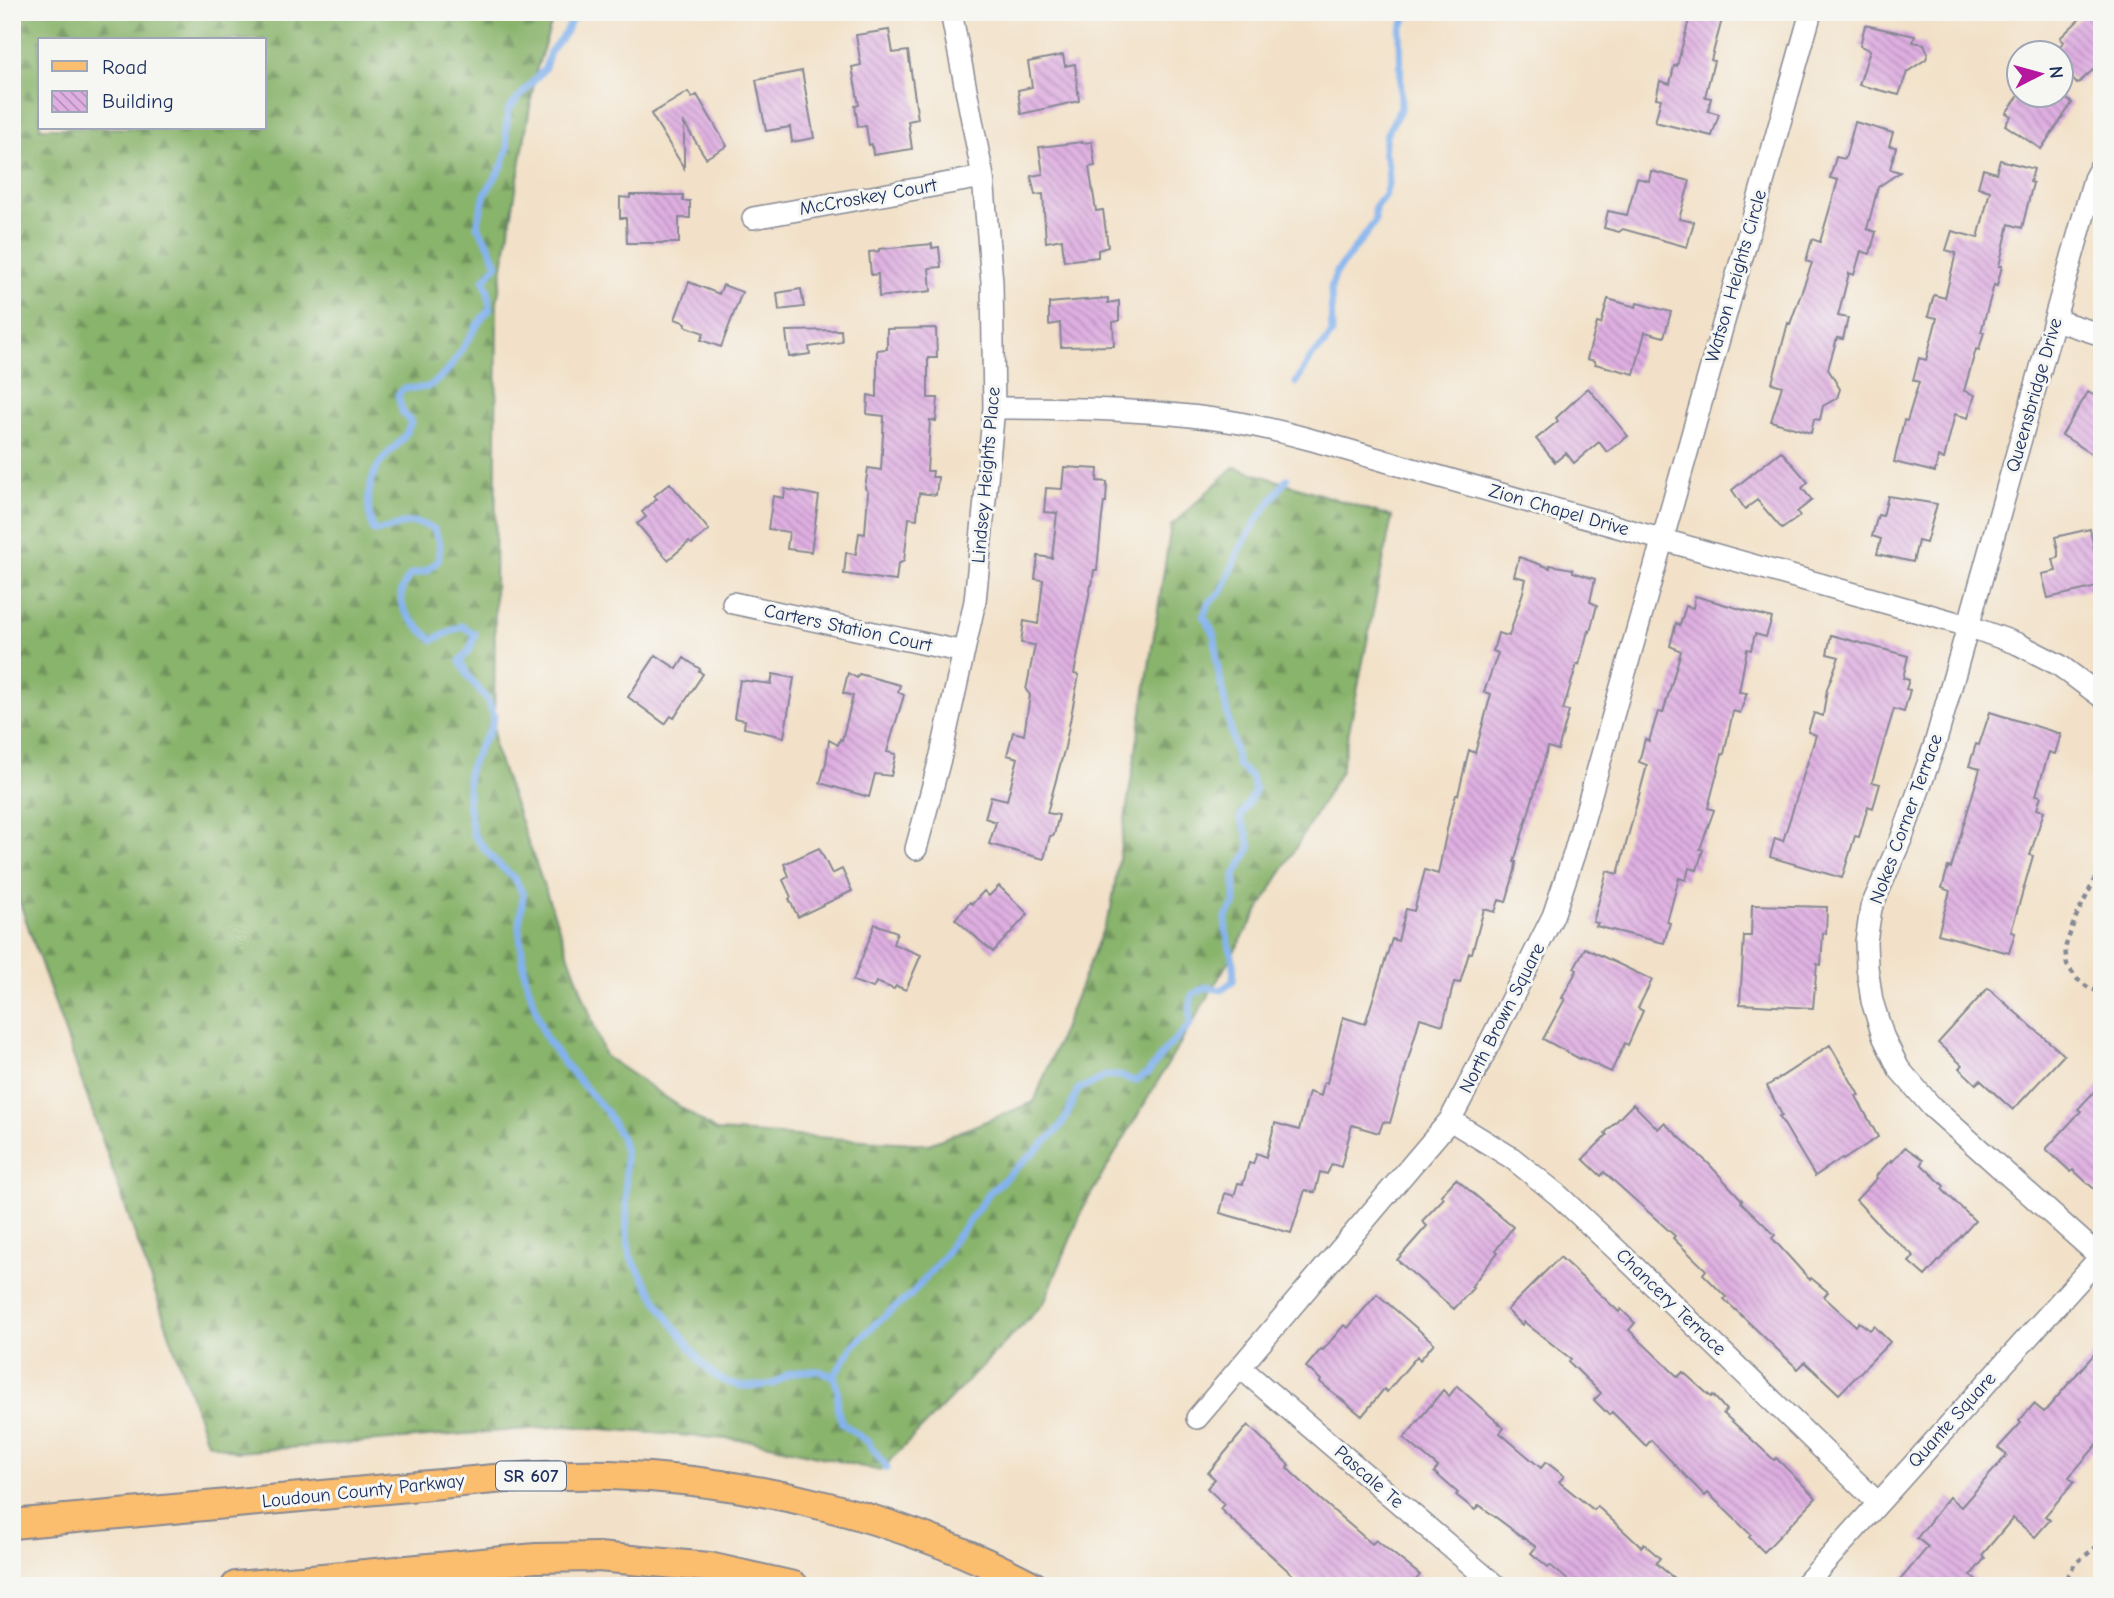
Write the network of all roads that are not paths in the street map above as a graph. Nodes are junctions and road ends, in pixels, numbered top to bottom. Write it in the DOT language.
graph roads {
  1 [pos="951,12"];
  2 [pos="1811,12"];
  3 [pos="2102,164"];
  4 [pos="982,177"];
  5 [pos="753,218"];
  6 [pos="2055,320"];
  7 [pos="2102,335"];
  8 [pos="994,408"];
  9 [pos="1662,539"];
  10 [pos="733,603"];
  11 [pos="1968,626"];
  12 [pos="964,652"];
  13 [pos="2102,697"];
  14 [pos="916,849"];
  15 [pos="1450,1119"];
  16 [pos="2101,1256"];
  17 [pos="1241,1368"];
  18 [pos="1197,1418"];
  19 [pos="1878,1503"];
  20 [pos="12,1524"];
  21 [pos="236,1586"];
  22 [pos="794,1586"];
  23 [pos="1033,1586"];
  24 [pos="1496,1586"];
  25 [pos="1804,1586"];
  1 -- 4 [label="street, Lindsey Heights Place"];
  2 -- 9 [label="street, Watson Heights Circle"];
  3 -- 6 [label="street, Queensbridge Drive"];
  4 -- 5 [label="street, McCroskey Court"];
  4 -- 8 [label="street, Lindsey Heights Place"];
  6 -- 7 [label="street"];
  6 -- 11 [label="street, Queensbridge Drive"];
  8 -- 9 [label="street, Zion Chapel Drive"];
  8 -- 12 [label="street, Lindsey Heights Place"];
  9 -- 11 [label="street, Zion Chapel Drive"];
  9 -- 15 [label="street, North Brown Square"];
  10 -- 12 [label="street, Carters Station Court"];
  11 -- 13 [label="street, Zion Chapel Drive"];
  11 -- 16 [label="street, Nokes Corner Terrace"];
  12 -- 14 [label="street, Lindsey Heights Place"];
  15 -- 17 [label="street, North Brown Square"];
  15 -- 19 [label="street, Chancery Terrace"];
  16 -- 19 [label="street, Quante Square"];
  17 -- 18 [label="street, North Brown Square"];
  17 -- 24 [label="street, Pascale Te"];
  19 -- 25 [label="street, Quante Square"];
  20 -- 23 [label="main road, Loudoun County Parkway / SR 607"];
  21 -- 22 [label="main road"];
}
